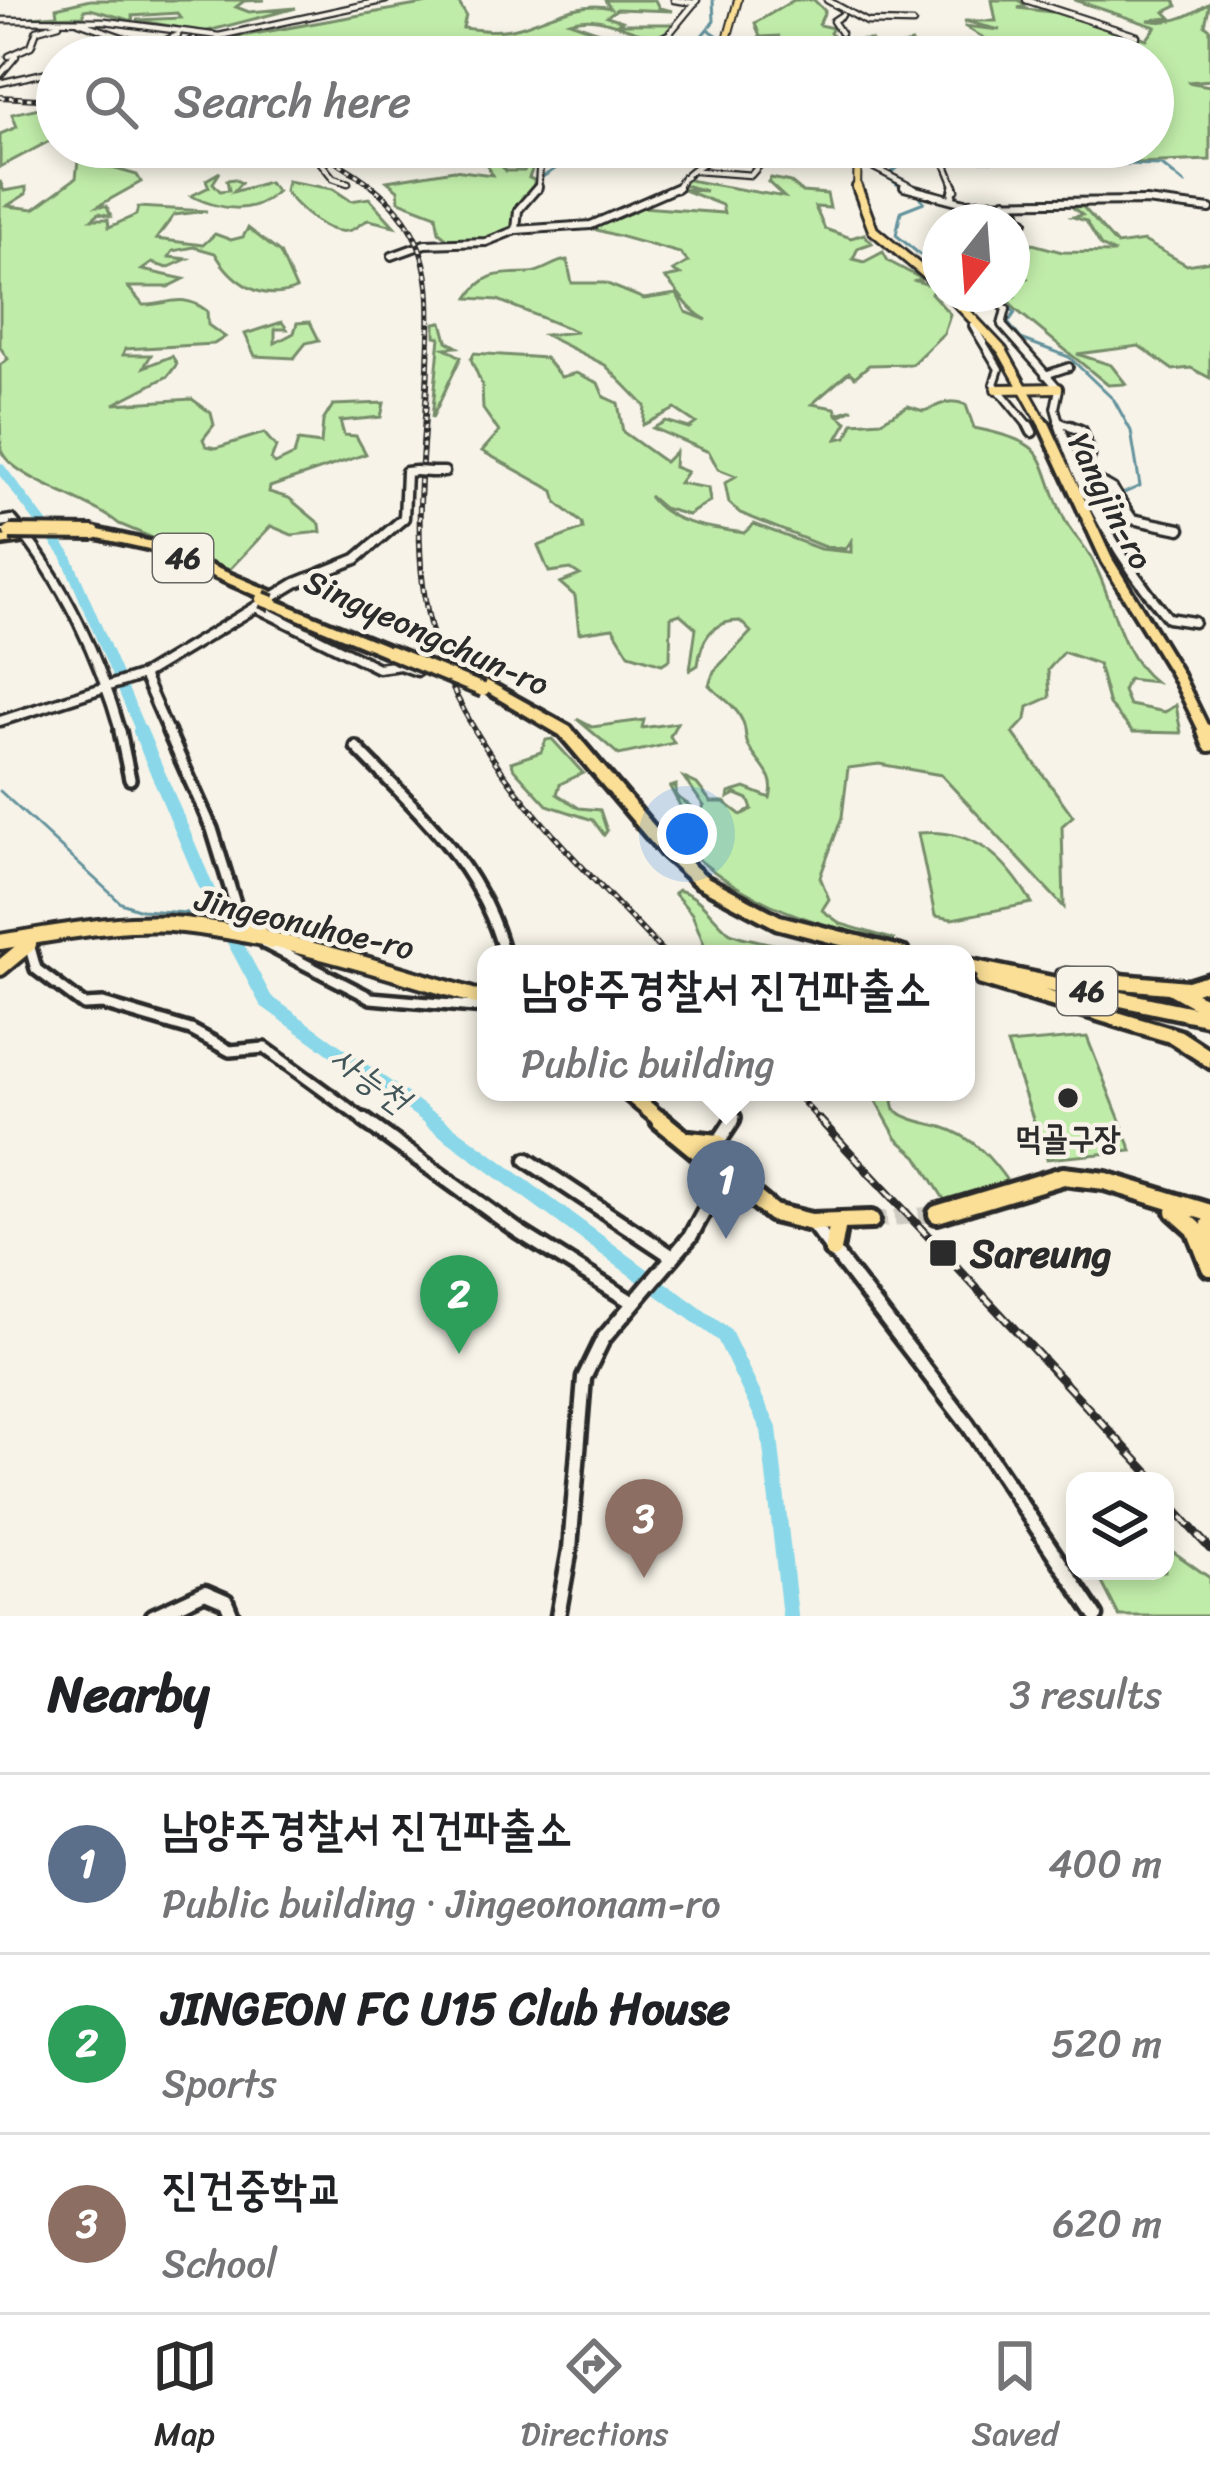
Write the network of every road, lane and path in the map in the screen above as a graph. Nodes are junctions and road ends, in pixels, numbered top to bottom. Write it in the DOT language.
graph roads {
  1 [pos="383,0"];
  2 [pos="674,0"];
  3 [pos="736,0"];
  4 [pos="827,0"];
  5 [pos="1026,0"];
  6 [pos="696,2"];
  7 [pos="842,15"];
  8 [pos="0,19"];
  9 [pos="76,19"];
  10 [pos="47,23"];
  11 [pos="913,23"];
  12 [pos="841,33"];
  13 [pos="178,34"];
  14 [pos="1137,35"];
  15 [pos="121,36"];
  16 [pos="173,36"];
  17 [pos="199,36"];
  18 [pos="665,36"];
  19 [pos="732,36"];
  20 [pos="36,74"];
  21 [pos="1,80"];
  22 [pos="325,168"];
  23 [pos="539,168"];
  24 [pos="702,168"];
  25 [pos="754,168"];
  26 [pos="857,168"];
  27 [pos="870,168"];
  28 [pos="948,168"];
  29 [pos="698,171"];
  30 [pos="348,183"];
  31 [pos="952,197"];
  32 [pos="1005,202"];
  33 [pos="962,203"];
  34 [pos="1007,204"];
  35 [pos="1210,209"];
  36 [pos="516,230"];
  37 [pos="392,256"];
  38 [pos="922,270"];
  39 [pos="970,312"];
  40 [pos="1005,312"];
  41 [pos="973,326"];
  42 [pos="1069,367"];
  43 [pos="1046,375"];
  44 [pos="1028,388"];
  45 [pos="1058,388"];
  46 [pos="996,389"];
  47 [pos="1058,421"];
  48 [pos="1032,432"];
  49 [pos="443,472"];
  50 [pos="1082,472"];
  51 [pos="1180,529"];
  52 [pos="5,533"];
  53 [pos="267,601"];
  54 [pos="1194,622"];
  55 [pos="417,670"];
  56 [pos="143,675"];
  57 [pos="483,687"];
  58 [pos="104,689"];
  59 [pos="0,721"];
  60 [pos="1210,722"];
  61 [pos="1210,744"];
  62 [pos="356,747"];
  63 [pos="130,778"];
  64 [pos="108,928"];
  65 [pos="255,936"];
  66 [pos="28,944"];
  67 [pos="502,945"];
  68 [pos="835,945"];
  69 [pos="866,945"];
  70 [pos="0,946"];
  71 [pos="0,968"];
  72 [pos="975,972"];
  73 [pos="1210,981"];
  74 [pos="1155,986"];
  75 [pos="477,1001"];
  76 [pos="477,1004"];
  77 [pos="1210,1007"];
  78 [pos="1209,1023"];
  79 [pos="1175,1036"];
  80 [pos="1210,1040"];
  81 [pos="1210,1060"];
  82 [pos="639,1101"];
  83 [pos="735,1117"];
  84 [pos="714,1150"];
  85 [pos="527,1160"];
  86 [pos="725,1173"];
  87 [pos="753,1197"];
  88 [pos="1146,1198"];
  89 [pos="709,1203"];
  90 [pos="937,1214"];
  91 [pos="1208,1215"];
  92 [pos="871,1220"];
  93 [pos="811,1222"];
  94 [pos="838,1223"];
  95 [pos="833,1250"];
  96 [pos="1210,1251"];
  97 [pos="672,1259"];
  98 [pos="1210,1268"];
  99 [pos="635,1299"];
  100 [pos="153,1616"];
  101 [pos="232,1616"];
  102 [pos="558,1616"];
  103 [pos="1096,1616"];
  1 -- 9 [label="street"];
  1 -- 17 [label="street"];
  2 -- 6 [label="street"];
  3 -- 19 [label="main road"];
  4 -- 7 [label="street"];
  5 -- 14 [label="street"];
  6 -- 18 [label="street"];
  7 -- 11 [label="street"];
  7 -- 12 [label="street"];
  8 -- 9 [label="street"];
  8 -- 10 [label="street"];
  9 -- 10 [label="street"];
  9 -- 13 [label="street"];
  9 -- 15 [label="street"];
  10 -- 21 [label="street"];
  13 -- 16 [label="street"];
  13 -- 17 [label="street"];
  20 -- 21 [label="street"];
  22 -- 30 [label="street"];
  23 -- 36 [label="street"];
  24 -- 29 [label="street"];
  25 -- 29 [label="street"];
  26 -- 38 [label="main road"];
  27 -- 31 [label="street"];
  28 -- 31 [label="street"];
  29 -- 36 [label="street"];
  31 -- 33 [label="street"];
  32 -- 33 [label="street"];
  32 -- 34 [label="street"];
  32 -- 35 [label="street"];
  36 -- 37 [label="street"];
  39 -- 44 [label="main road, Yangjin-ro"];
  40 -- 43 [label="street"];
  41 -- 46 [label="street"];
  42 -- 43 [label="street"];
  43 -- 45 [label="street"];
  44 -- 45 [label="main road"];
  44 -- 46 [label="main road"];
  44 -- 60 [label="main road, Yangjin-ro"];
  44 -- 61 [label="main road, Yangjin-ro"];
  45 -- 47 [label="street"];
  46 -- 48 [label="street"];
  47 -- 50 [label="street"];
  47 -- 50 [label="street"];
  49 -- 53 [label="street, bridge"];
  50 -- 51 [label="street"];
  50 -- 54 [label="street"];
  52 -- 53 [label="highway, Singyeongchun-ro / 46, bridge"];
  52 -- 58 [label="street"];
  53 -- 55 [label="street"];
  53 -- 56 [label="street"];
  53 -- 57 [label="highway, Singyeongchun-ro / 46, bridge"];
  56 -- 58 [label="street"];
  56 -- 65 [label="street"];
  57 -- 68 [label="highway, Singyeongchun-ro / 46"];
  57 -- 69 [label="highway, Singyeongchun-ro / 46"];
  58 -- 59 [label="street"];
  58 -- 63 [label="street"];
  62 -- 67 [label="street"];
  64 -- 65 [label="main road, Jingeonuhoe-ro"];
  64 -- 66 [label="main road, Jingeonuhoe-ro"];
  64 -- 70 [label="main road, Jingeonuhoe-ro"];
  65 -- 75 [label="main road, Jingeonuhoe-ro"];
  65 -- 76 [label="street"];
  66 -- 70 [label="main road, Jingeonuhoe-ro"];
  66 -- 71 [label="main road"];
  66 -- 99 [label="street"];
  72 -- 74 [label="highway"];
  72 -- 78 [label="highway, 46"];
  72 -- 79 [label="highway"];
  73 -- 74 [label="highway"];
  74 -- 77 [label="highway"];
  79 -- 80 [label="highway"];
  79 -- 81 [label="highway"];
  82 -- 84 [label="main road"];
  83 -- 84 [label="street"];
  84 -- 86 [label="main road"];
  85 -- 97 [label="street"];
  86 -- 87 [label="main road"];
  86 -- 89 [label="street"];
  87 -- 89 [label="main road"];
  87 -- 93 [label="main road"];
  88 -- 90 [label="main road"];
  88 -- 91 [label="main road"];
  88 -- 98 [label="main road"];
  89 -- 97 [label="street"];
  91 -- 96 [label="main road"];
  92 -- 94 [label="main road"];
  93 -- 94 [label="main road"];
  93 -- 95 [label="street"];
  94 -- 95 [label="main road"];
  95 -- 103 [label="street"];
  97 -- 99 [label="street"];
  99 -- 102 [label="street"];
  100 -- 101 [label="street"];
}
